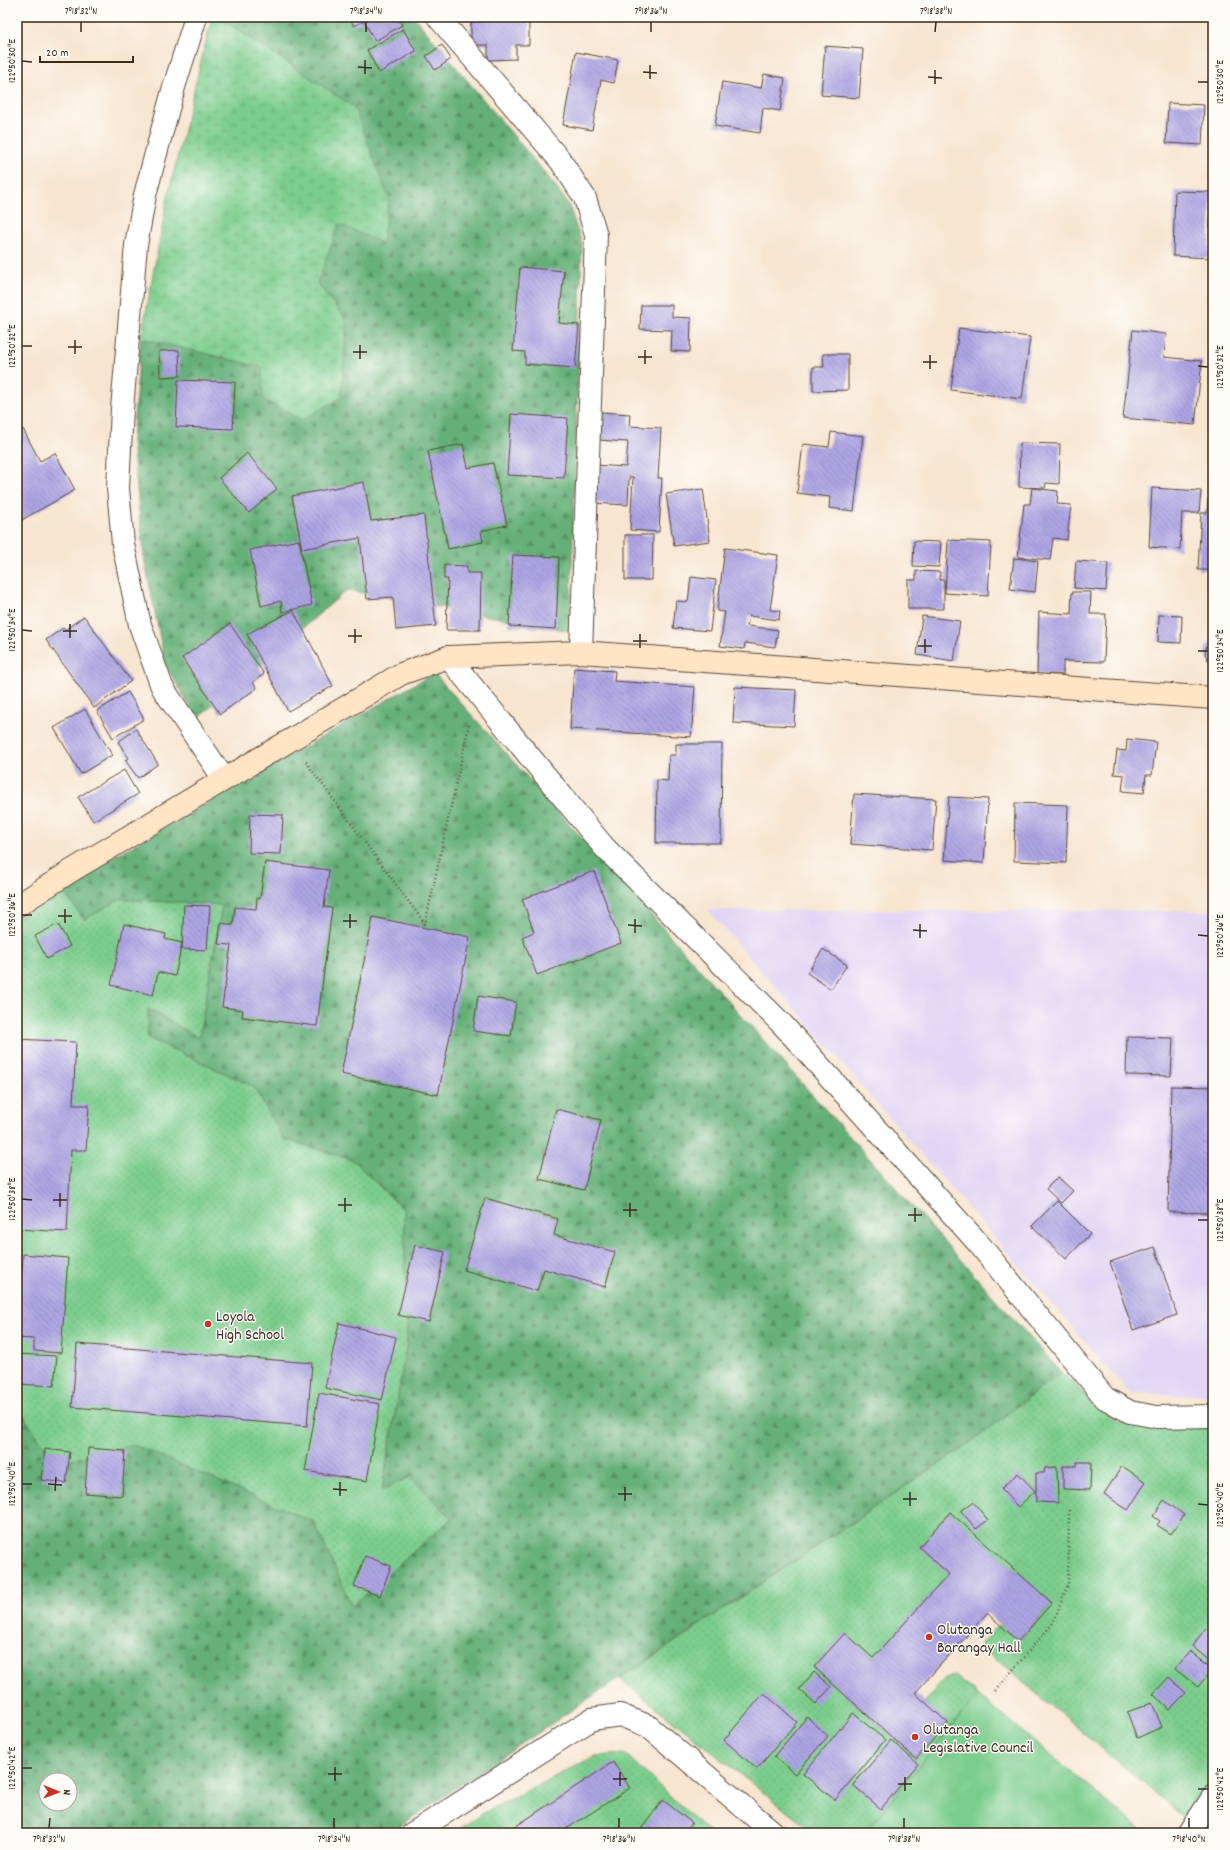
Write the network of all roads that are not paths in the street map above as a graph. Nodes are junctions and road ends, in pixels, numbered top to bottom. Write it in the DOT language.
graph roads {
  1 [pos="196,17"];
  2 [pos="438,17"];
  3 [pos="581,652"];
  4 [pos="448,657"];
  5 [pos="1213,698"];
  6 [pos="224,780"];
  7 [pos="17,906"];
  8 [pos="1213,1416"];
  9 [pos="1213,1797"];
  10 [pos="413,1833"];
  11 [pos="774,1833"];
  12 [pos="1189,1833"];
  1 -- 6 [label="street"];
  2 -- 3 [label="street"];
  3 -- 4 [label="main road"];
  3 -- 5 [label="main road"];
  4 -- 6 [label="main road"];
  4 -- 8 [label="street"];
  6 -- 7 [label="main road"];
  9 -- 12 [label="street"];
  10 -- 11 [label="street"];
}
